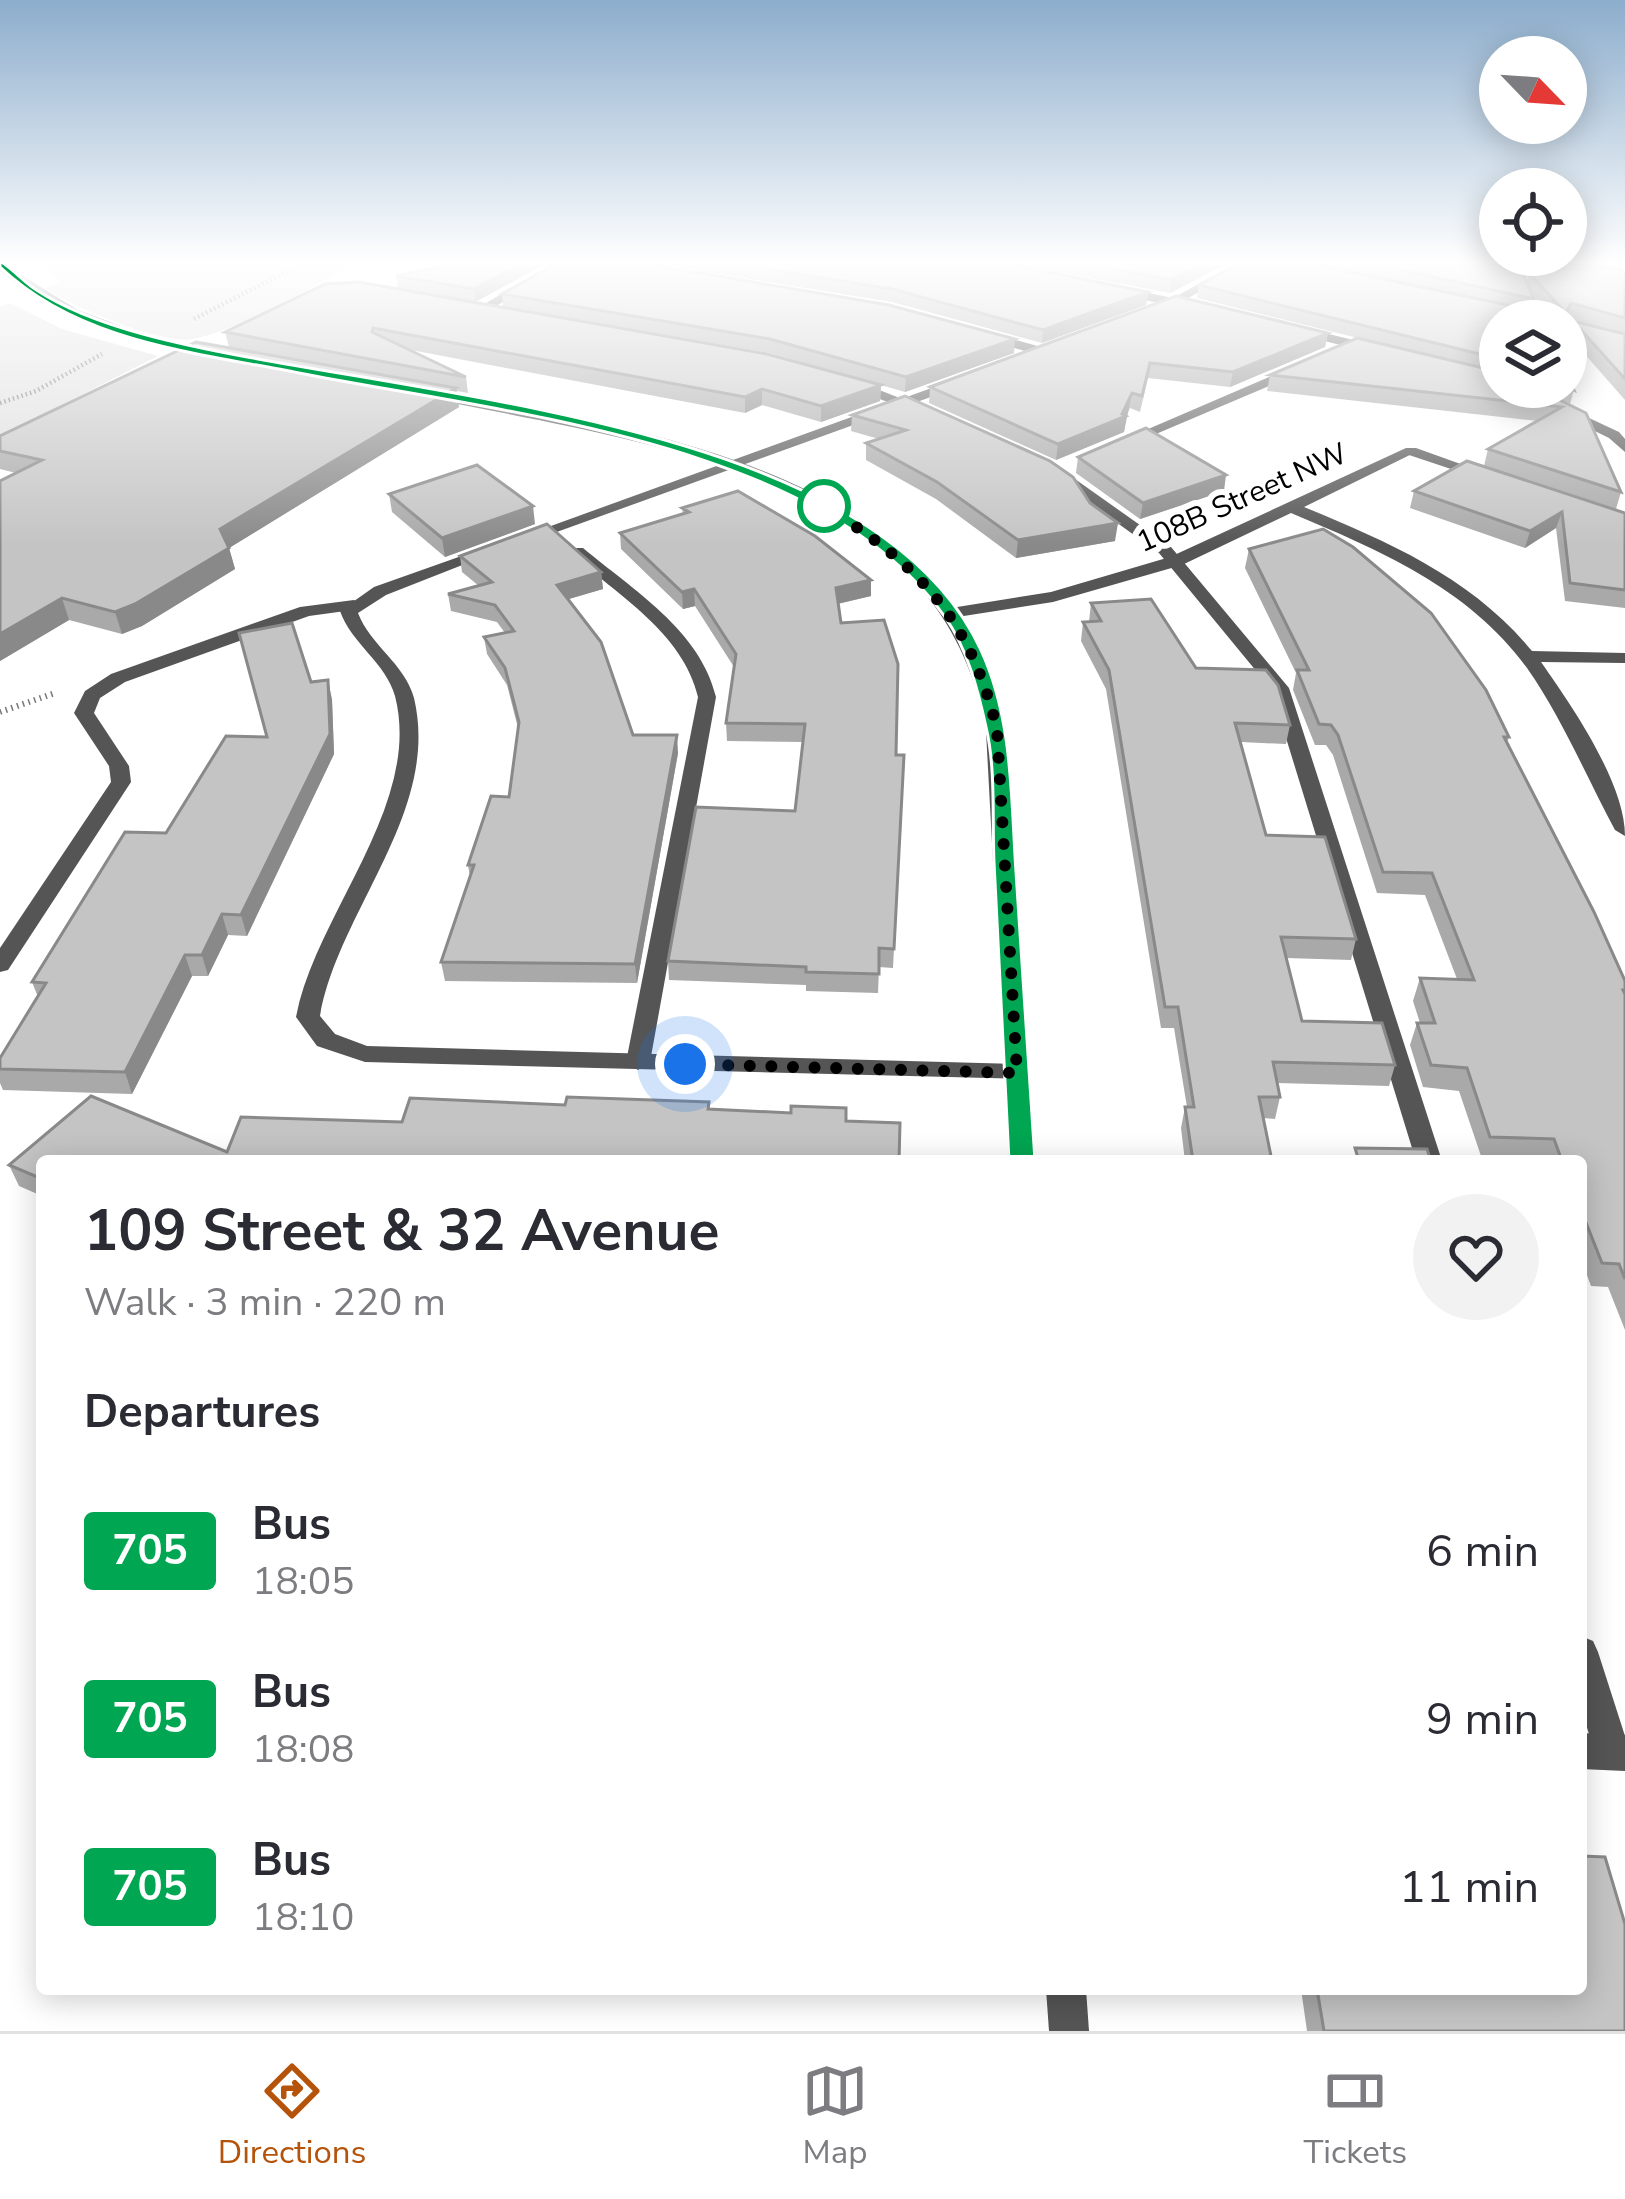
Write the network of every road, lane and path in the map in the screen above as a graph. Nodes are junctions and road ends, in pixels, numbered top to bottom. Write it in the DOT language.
graph roads {
  1 [pos="97,357"];
  2 [pos="1029,357"];
  3 [pos="1023,359"];
  4 [pos="1311,362"];
  5 [pos="983,373"];
  6 [pos="827,377"];
  7 [pos="404,389"];
  8 [pos="904,401"];
  9 [pos="0,404"];
  10 [pos="1557,408"];
  11 [pos="941,419"];
  12 [pos="1625,448"];
  13 [pos="1099,453"];
  14 [pos="1037,462"];
  15 [pos="1077,462"];
  16 [pos="732,463"];
  17 [pos="1056,471"];
  18 [pos="1501,480"];
  19 [pos="1293,508"];
  20 [pos="551,528"];
  21 [pos="1176,561"];
  22 [pos="354,604"];
  23 [pos="951,613"];
  24 [pos="1527,656"];
  25 [pos="1625,658"];
  26 [pos="1625,830"];
  27 [pos="0,965"];
  28 [pos="638,1062"];
  29 [pos="1017,1073"];
  30 [pos="1022,1155"];
  31 [pos="1427,1155"];
  32 [pos="1587,1676"];
  33 [pos="1606,1752"];
  34 [pos="1066,1995"];
  35 [pos="1069,2031"];
  1 -- 9 [label="path"];
  2 -- 3 [label="street"];
  4 -- 13 [label="street"];
  5 -- 8 [label="street"];
  6 -- 8 [label="street"];
  7 -- 16 [label="street"];
  8 -- 11 [label="street"];
  8 -- 16 [label="street"];
  10 -- 12 [label="street"];
  14 -- 17 [label="street"];
  15 -- 17 [label="street"];
  16 -- 20 [label="street"];
  16 -- 23 [label="street"];
  17 -- 21 [label="street"];
  18 -- 19 [label="street, 108B Street NW"];
  19 -- 21 [label="street, 108B Street NW"];
  19 -- 24 [label="street"];
  20 -- 22 [label="street"];
  20 -- 28 [label="street"];
  21 -- 23 [label="street, 108B Street NW"];
  21 -- 31 [label="street"];
  22 -- 27 [label="street"];
  22 -- 28 [label="street"];
  23 -- 29 [label="street"];
  24 -- 25 [label="street"];
  24 -- 26 [label="street"];
  28 -- 29 [label="street"];
  29 -- 30 [label="street"];
  32 -- 33 [label="street"];
  34 -- 35 [label="street"];
}
